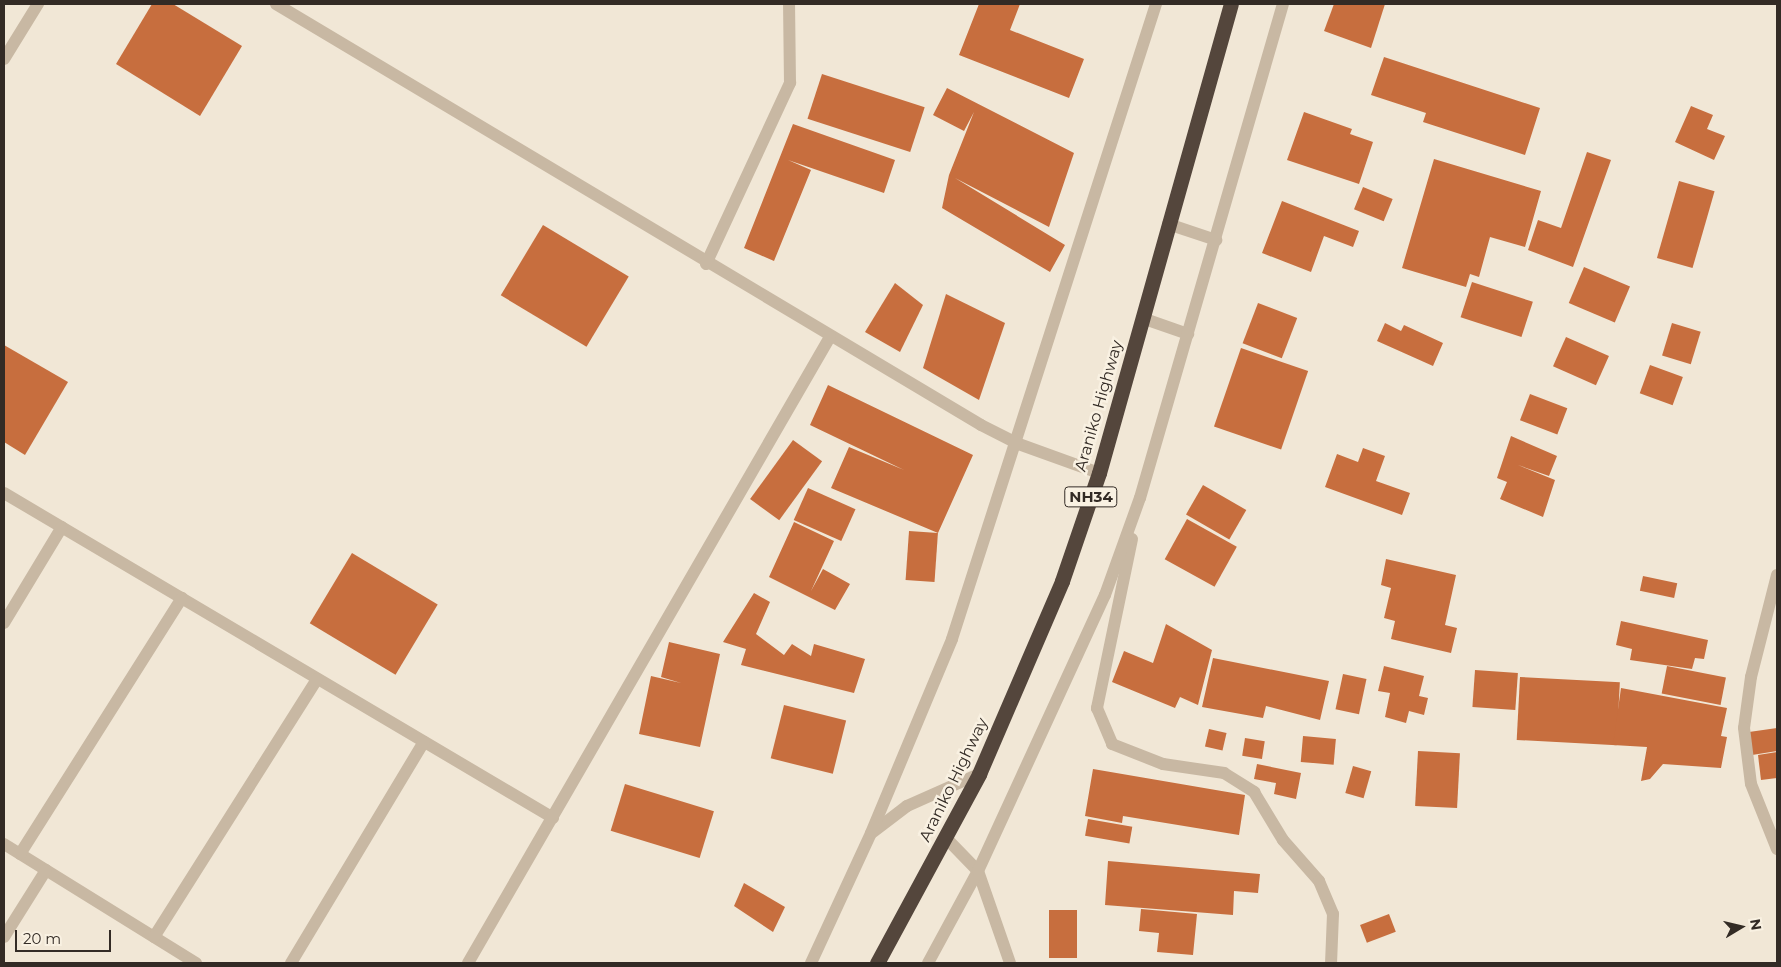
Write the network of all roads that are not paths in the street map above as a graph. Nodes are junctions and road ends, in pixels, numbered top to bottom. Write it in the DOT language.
graph roads {
  1 [pos="38,4"];
  2 [pos="276,4"];
  3 [pos="789,4"];
  4 [pos="1156,4"];
  5 [pos="1231,4"];
  6 [pos="1283,4"];
  7 [pos="4,59"];
  8 [pos="1168,224"];
  9 [pos="1216,240"];
  10 [pos="706,264"];
  11 [pos="1142,318"];
  12 [pos="1188,334"];
  13 [pos="830,337"];
  14 [pos="1016,443"];
  15 [pos="1099,473"];
  16 [pos="4,493"];
  17 [pos="1140,498"];
  18 [pos="62,527"];
  19 [pos="1777,575"];
  20 [pos="182,598"];
  21 [pos="4,623"];
  22 [pos="317,679"];
  23 [pos="424,742"];
  24 [pos="979,774"];
  25 [pos="553,818"];
  26 [pos="871,833"];
  27 [pos="946,838"];
  28 [pos="4,844"];
  29 [pos="1777,849"];
  30 [pos="20,854"];
  31 [pos="46,870"];
  32 [pos="978,871"];
  33 [pos="4,937"];
  34 [pos="154,937"];
  35 [pos="196,963"];
  36 [pos="291,963"];
  37 [pos="468,963"];
  38 [pos="811,963"];
  39 [pos="877,963"];
  40 [pos="928,963"];
  41 [pos="1010,963"];
  42 [pos="1331,963"];
  1 -- 7 [label="street"];
  2 -- 10 [label="street"];
  3 -- 10 [label="street"];
  4 -- 14 [label="street"];
  5 -- 8 [label="highway, Araniko Highway / NH34"];
  6 -- 9 [label="street"];
  8 -- 9 [label="street"];
  8 -- 11 [label="highway, Araniko Highway / NH34"];
  9 -- 12 [label="street"];
  10 -- 13 [label="street"];
  11 -- 12 [label="street"];
  11 -- 15 [label="highway, Araniko Highway / NH34"];
  12 -- 17 [label="street"];
  13 -- 14 [label="street"];
  13 -- 25 [label="street"];
  14 -- 15 [label="street"];
  14 -- 26 [label="street"];
  15 -- 24 [label="highway, Araniko Highway / NH34"];
  16 -- 18 [label="street"];
  17 -- 32 [label="street"];
  17 -- 42 [label="street"];
  18 -- 20 [label="street"];
  18 -- 21 [label="street"];
  19 -- 29 [label="street"];
  20 -- 22 [label="street"];
  20 -- 30 [label="street"];
  22 -- 23 [label="street"];
  22 -- 34 [label="street"];
  23 -- 25 [label="street"];
  23 -- 36 [label="street"];
  24 -- 26 [label="street"];
  24 -- 27 [label="highway, Araniko Highway / NH34"];
  25 -- 37 [label="street"];
  26 -- 38 [label="street"];
  27 -- 32 [label="street"];
  27 -- 39 [label="highway, Araniko Highway / NH34"];
  28 -- 30 [label="street"];
  30 -- 31 [label="street"];
  31 -- 33 [label="street"];
  31 -- 34 [label="street"];
  32 -- 40 [label="street"];
  32 -- 41 [label="street"];
  34 -- 35 [label="street"];
}
